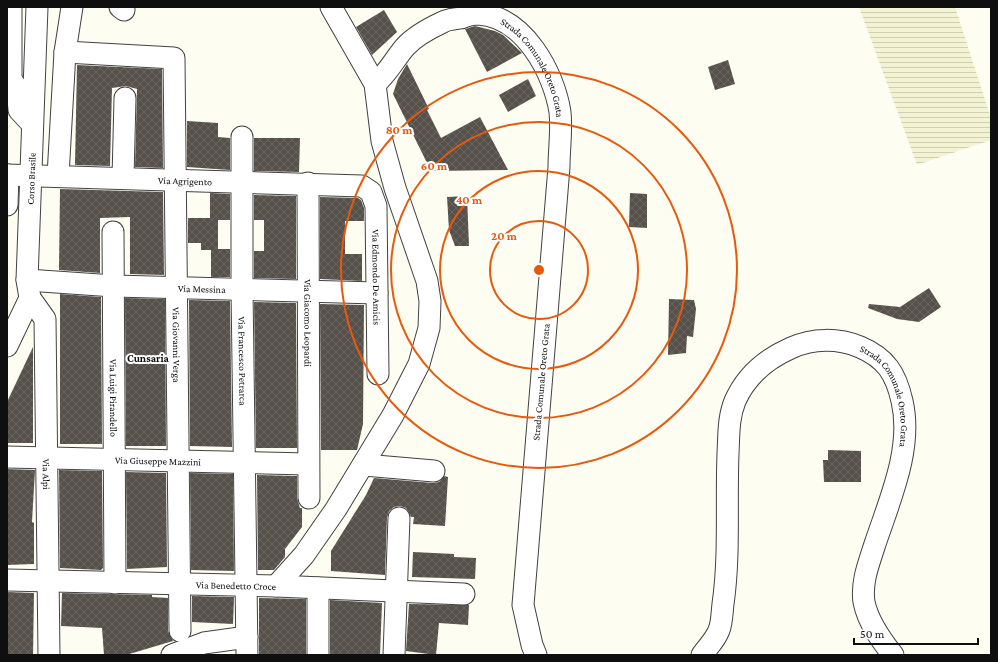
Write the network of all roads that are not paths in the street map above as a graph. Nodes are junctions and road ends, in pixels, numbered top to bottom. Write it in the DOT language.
graph roads {
  1 [pos="11,7"];
  2 [pos="37,7"];
  3 [pos="72,7"];
  4 [pos="331,7"];
  5 [pos="65,52"];
  6 [pos="9,60"];
  7 [pos="375,84"];
  8 [pos="125,98"];
  9 [pos="32,124"];
  10 [pos="242,137"];
  11 [pos="8,175"];
  12 [pos="32,175"];
  13 [pos="58,176"];
  14 [pos="123,178"];
  15 [pos="177,179"];
  16 [pos="242,181"];
  17 [pos="308,183"];
  18 [pos="362,186"];
  19 [pos="7,205"];
  20 [pos="114,232"];
  21 [pos="114,286"];
  22 [pos="178,288"];
  23 [pos="29,289"];
  24 [pos="242,290"];
  25 [pos="308,291"];
  26 [pos="377,293"];
  27 [pos="7,346"];
  28 [pos="378,374"];
  29 [pos="7,457"];
  30 [pos="47,458"];
  31 [pos="114,460"];
  32 [pos="180,461"];
  33 [pos="244,462"];
  34 [pos="308,464"];
  35 [pos="364,465"];
  36 [pos="434,471"];
  37 [pos="309,498"];
  38 [pos="399,518"];
  39 [pos="7,580"];
  40 [pos="48,581"];
  41 [pos="115,583"];
  42 [pos="180,584"];
  43 [pos="246,586"];
  44 [pos="276,586"];
  45 [pos="318,588"];
  46 [pos="396,591"];
  47 [pos="464,594"];
  48 [pos="180,631"];
  49 [pos="247,646"];
  50 [pos="49,655"];
  51 [pos="172,655"];
  52 [pos="318,655"];
  53 [pos="394,655"];
  54 [pos="536,655"];
  55 [pos="702,655"];
  56 [pos="893,655"];
  1 -- 6 [label="street"];
  2 -- 9 [label="street, Corso Brasile"];
  3 -- 5 [label="street"];
  4 -- 7 [label="street"];
  5 -- 13 [label="street"];
  5 -- 15 [label="street, Via Giovanni Verga"];
  6 -- 9 [label="street"];
  7 -- 35 [label="street"];
  7 -- 54 [label="street, Strada Comunale Oreto Grata"];
  8 -- 14 [label="street"];
  9 -- 12 [label="street, Corso Brasile"];
  10 -- 16 [label="street, Via Francesco Petrarca"];
  11 -- 12 [label="street, Via Agrigento"];
  11 -- 19 [label="street"];
  12 -- 13 [label="street, Via Agrigento"];
  12 -- 23 [label="street, Corso Brasile"];
  13 -- 14 [label="street, Via Agrigento"];
  14 -- 15 [label="street, Via Agrigento"];
  15 -- 16 [label="street, Via Agrigento"];
  15 -- 22 [label="street, Via Giovanni Verga"];
  16 -- 17 [label="street, Via Agrigento"];
  16 -- 24 [label="street, Via Francesco Petrarca"];
  17 -- 18 [label="street, Via Agrigento"];
  17 -- 25 [label="street, Via Giacomo Leopardi"];
  18 -- 26 [label="street, Via Edmondo De Amicis"];
  20 -- 21 [label="street, Via Luigi Pirandello"];
  21 -- 22 [label="street, Via Messina"];
  21 -- 23 [label="street, Via Messina"];
  21 -- 31 [label="street, Via Luigi Pirandello"];
  22 -- 24 [label="street, Via Messina"];
  22 -- 32 [label="street, Via Giovanni Verga"];
  23 -- 27 [label="street, Corso Brasile"];
  23 -- 30 [label="street, Via Alpi"];
  24 -- 25 [label="street, Via Messina"];
  24 -- 33 [label="street, Via Francesco Petrarca"];
  25 -- 26 [label="street, Via Messina"];
  25 -- 34 [label="street, Via Giacomo Leopardi"];
  26 -- 28 [label="street, Via Edmondo De Amicis"];
  29 -- 30 [label="street, Via Giuseppe Mazzini"];
  30 -- 31 [label="street, Via Giuseppe Mazzini"];
  30 -- 40 [label="street, Via Alpi"];
  31 -- 32 [label="street, Via Giuseppe Mazzini"];
  31 -- 41 [label="street, Via Luigi Pirandello"];
  32 -- 33 [label="street, Via Giuseppe Mazzini"];
  32 -- 42 [label="street, Via Giovanni Verga"];
  33 -- 34 [label="street, Via Giuseppe Mazzini"];
  33 -- 43 [label="street, Via Francesco Petrarca"];
  34 -- 37 [label="street, Via Giacomo Leopardi"];
  35 -- 36 [label="street"];
  35 -- 44 [label="street"];
  38 -- 46 [label="street"];
  39 -- 40 [label="street, Via Benedetto Croce"];
  40 -- 41 [label="street, Via Benedetto Croce"];
  40 -- 50 [label="street, Via Alpi"];
  41 -- 42 [label="street, Via Benedetto Croce"];
  42 -- 43 [label="street, Via Benedetto Croce"];
  42 -- 48 [label="street, Via Giovanni Verga"];
  43 -- 44 [label="street, Via Benedetto Croce"];
  43 -- 49 [label="street, Via Francesco Petrarca"];
  44 -- 45 [label="street, Via Benedetto Croce"];
  45 -- 46 [label="street, Via Benedetto Croce"];
  45 -- 52 [label="street"];
  46 -- 47 [label="street, Via Benedetto Croce"];
  46 -- 53 [label="street"];
  49 -- 51 [label="street"];
  55 -- 56 [label="street, Strada Comunale Oreto Grata"];
}
